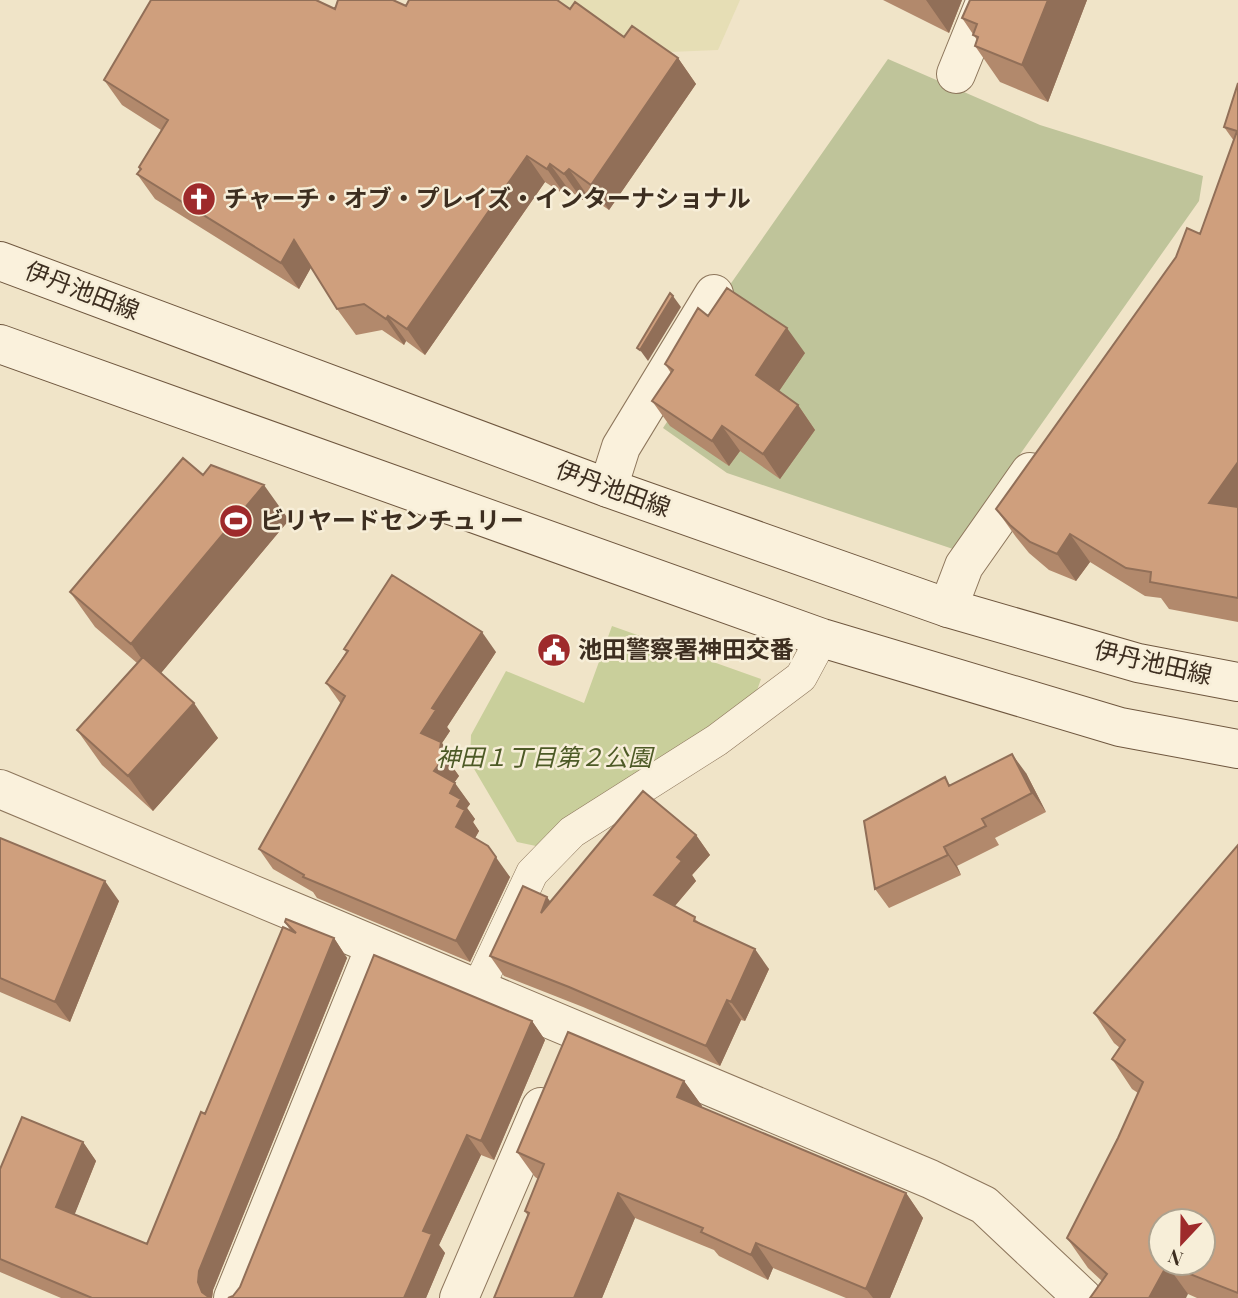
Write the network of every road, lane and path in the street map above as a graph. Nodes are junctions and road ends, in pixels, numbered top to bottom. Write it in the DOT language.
graph roads {
  1 [pos="986,0"];
  2 [pos="957,74"];
  3 [pos="0,261"];
  4 [pos="714,294"];
  5 [pos="0,344"];
  6 [pos="1052,442"];
  7 [pos="608,488"];
  8 [pos="948,608"];
  9 [pos="822,638"];
  10 [pos="1238,682"];
  11 [pos="1238,748"];
  12 [pos="0,789"];
  13 [pos="375,947"];
  14 [pos="478,988"];
  15 [pos="575,1027"];
  16 [pos="233,1298"];
  17 [pos="459,1298"];
  18 [pos="1083,1298"];
  1 -- 2 [label="main road"];
  3 -- 7 [label="main road, 伊丹池田線"];
  4 -- 7 [label="main road"];
  5 -- 9 [label="main road"];
  6 -- 8 [label="main road"];
  7 -- 8 [label="main road, 伊丹池田線"];
  8 -- 10 [label="main road, 伊丹池田線"];
  9 -- 11 [label="main road"];
  9 -- 14 [label="lane"];
  12 -- 13 [label="main road"];
  13 -- 14 [label="main road"];
  13 -- 16 [label="main road"];
  14 -- 15 [label="main road"];
  15 -- 17 [label="main road"];
  15 -- 18 [label="main road"];
}
